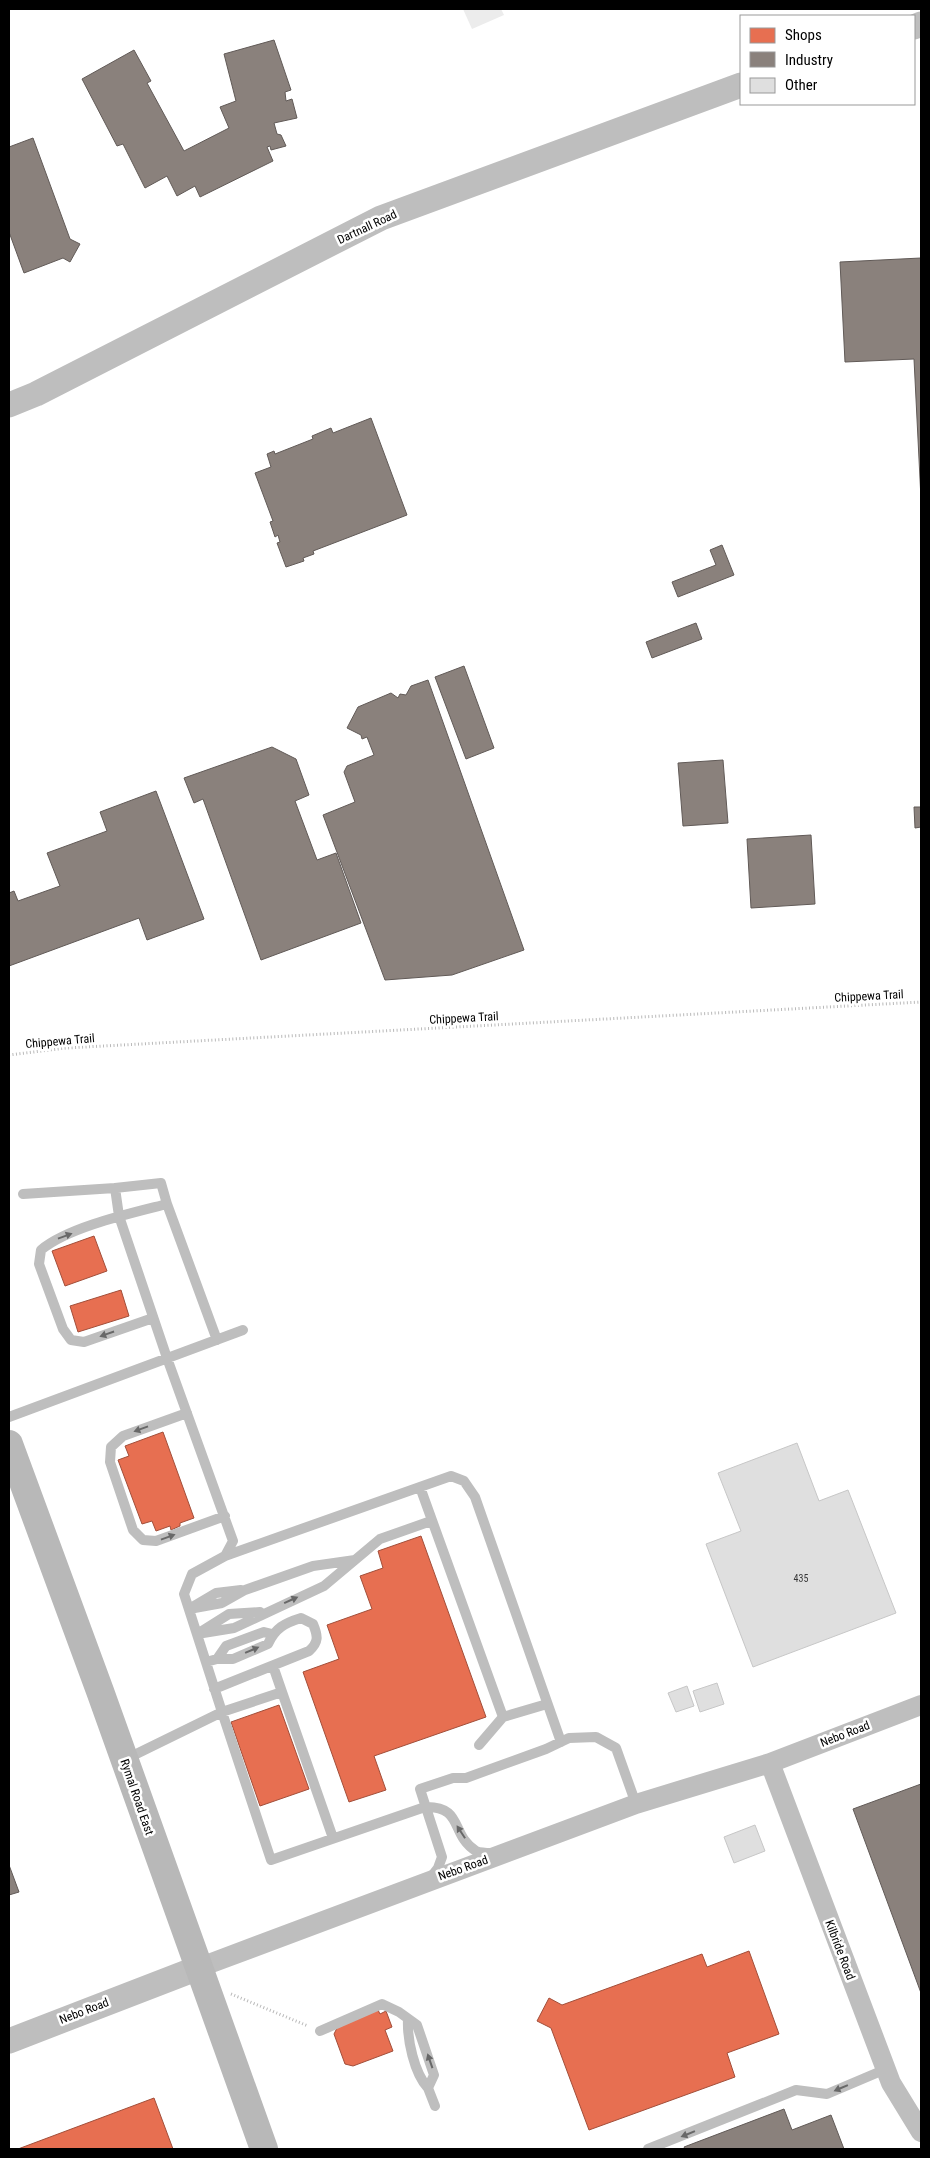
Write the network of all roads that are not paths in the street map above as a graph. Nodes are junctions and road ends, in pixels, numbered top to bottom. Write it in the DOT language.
graph roads {
  1 [pos="740,85"];
  2 [pos="9,405"];
  3 [pos="115,1188"];
  4 [pos="24,1194"];
  5 [pos="167,1204"];
  6 [pos="119,1216"];
  7 [pos="153,1318"];
  8 [pos="242,1330"];
  9 [pos="217,1340"];
  10 [pos="167,1358"];
  11 [pos="187,1413"];
  12 [pos="9,1417"];
  13 [pos="9,1444"];
  14 [pos="420,1487"];
  15 [pos="225,1516"];
  16 [pos="431,1521"];
  17 [pos="225,1556"];
  18 [pos="355,1560"];
  19 [pos="189,1609"];
  20 [pos="197,1634"];
  21 [pos="206,1662"];
  22 [pos="273,1666"];
  23 [pos="214,1688"];
  24 [pos="282,1692"];
  25 [pos="548,1704"];
  26 [pos="921,1705"];
  27 [pos="222,1712"];
  28 [pos="503,1717"];
  29 [pos="561,1742"];
  30 [pos="479,1745"];
  31 [pos="124,1760"];
  32 [pos="770,1763"];
  33 [pos="636,1804"];
  34 [pos="425,1807"];
  35 [pos="333,1838"];
  36 [pos="500,1854"];
  37 [pos="428,1881"];
  38 [pos="198,1968"];
  39 [pos="320,2030"];
  40 [pos="9,2041"];
  41 [pos="886,2069"];
  42 [pos="435,2106"];
  43 [pos="921,2132"];
  44 [pos="264,2149"];
  45 [pos="648,2149"];
  1 -- 2 [label="street, Dartnall Road"];
  3 -- 4 [label="lane"];
  3 -- 5 [label="lane"];
  3 -- 6 [label="lane"];
  5 -- 6 [label="lane"];
  5 -- 9 [label="lane"];
  6 -- 7 [label="lane"];
  7 -- 6 [label="lane, one-way"];
  7 -- 10 [label="lane"];
  8 -- 9 [label="lane"];
  9 -- 10 [label="lane"];
  10 -- 11 [label="lane"];
  10 -- 12 [label="lane"];
  11 -- 15 [label="lane"];
  11 -- 15 [label="lane, one-way"];
  13 -- 31 [label="main road, Rymal Road East"];
  14 -- 16 [label="lane"];
  14 -- 17 [label="lane"];
  14 -- 25 [label="lane"];
  15 -- 17 [label="lane"];
  16 -- 18 [label="lane"];
  16 -- 28 [label="lane"];
  17 -- 19 [label="lane"];
  18 -- 19 [label="lane"];
  20 -- 18 [label="lane, one-way"];
  19 -- 20 [label="lane"];
  20 -- 21 [label="lane"];
  21 -- 22 [label="lane, one-way"];
  21 -- 23 [label="lane"];
  22 -- 23 [label="lane"];
  22 -- 24 [label="lane"];
  23 -- 27 [label="lane"];
  24 -- 27 [label="lane"];
  24 -- 35 [label="lane"];
  25 -- 28 [label="lane"];
  25 -- 29 [label="lane"];
  26 -- 32 [label="street, Nebo Road"];
  27 -- 31 [label="lane"];
  27 -- 35 [label="lane"];
  28 -- 30 [label="lane"];
  29 -- 33 [label="lane"];
  29 -- 34 [label="lane"];
  31 -- 38 [label="main road, Rymal Road East"];
  32 -- 33 [label="street, Nebo Road"];
  32 -- 41 [label="street, Kilbride Road"];
  33 -- 36 [label="street, Nebo Road"];
  34 -- 35 [label="lane"];
  36 -- 34 [label="lane, one-way"];
  34 -- 37 [label="lane"];
  36 -- 37 [label="street, Nebo Road"];
  37 -- 38 [label="street, Nebo Road"];
  38 -- 40 [label="street, Nebo Road"];
  38 -- 44 [label="main road, Rymal Road East"];
  42 -- 39 [label="lane, one-way"];
  41 -- 43 [label="street, Kilbride Road"];
  41 -- 45 [label="lane, one-way"];
}
